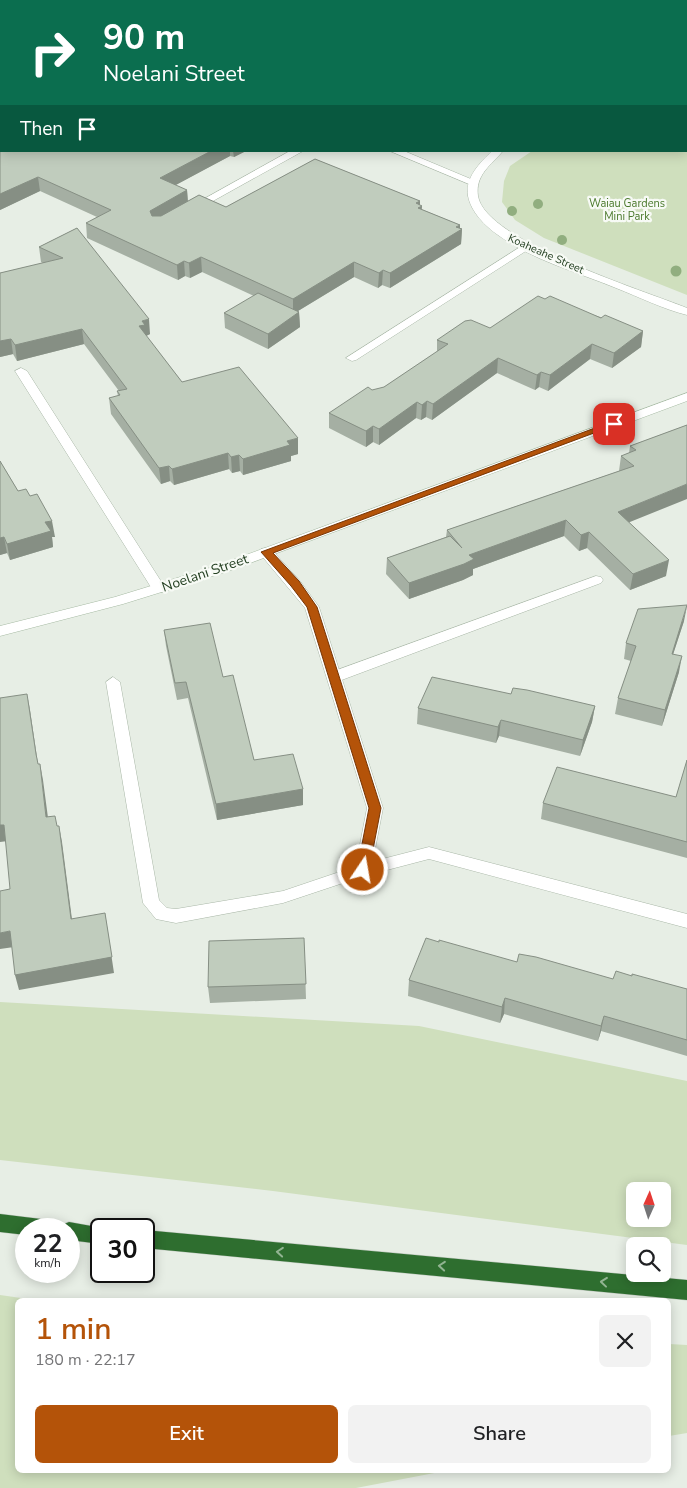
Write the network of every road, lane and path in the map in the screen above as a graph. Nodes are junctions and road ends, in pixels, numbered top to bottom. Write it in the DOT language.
graph roads {
  1 [pos="296,152"];
  2 [pos="398,152"];
  3 [pos="497,152"];
  4 [pos="473,182"];
  5 [pos="182,214"];
  6 [pos="525,247"];
  7 [pos="687,312"];
  8 [pos="352,358"];
  9 [pos="21,371"];
  10 [pos="687,397"];
  11 [pos="266,552"];
  12 [pos="596,580"];
  13 [pos="159,589"];
  14 [pos="0,631"];
  15 [pos="334,678"];
  16 [pos="112,682"];
  17 [pos="363,870"];
  18 [pos="687,921"];
  19 [pos="0,1223"];
  20 [pos="15,1225"];
  21 [pos="155,1240"];
  22 [pos="687,1290"];
  1 -- 5 [label="street"];
  2 -- 4 [label="street"];
  3 -- 4 [label="street"];
  4 -- 6 [label="street, Koaheahe Street"];
  6 -- 7 [label="street, Koaheahe Street"];
  6 -- 8 [label="street"];
  9 -- 13 [label="street"];
  10 -- 11 [label="street, Noelani Street"];
  11 -- 13 [label="street, Noelani Street"];
  11 -- 15 [label="street"];
  12 -- 15 [label="street"];
  13 -- 14 [label="street, Noelani Street"];
  15 -- 17 [label="street"];
  16 -- 17 [label="street"];
  17 -- 18 [label="street"];
  19 -- 20 [label="highway"];
  22 -- 21 [label="highway, one-way"];
}
